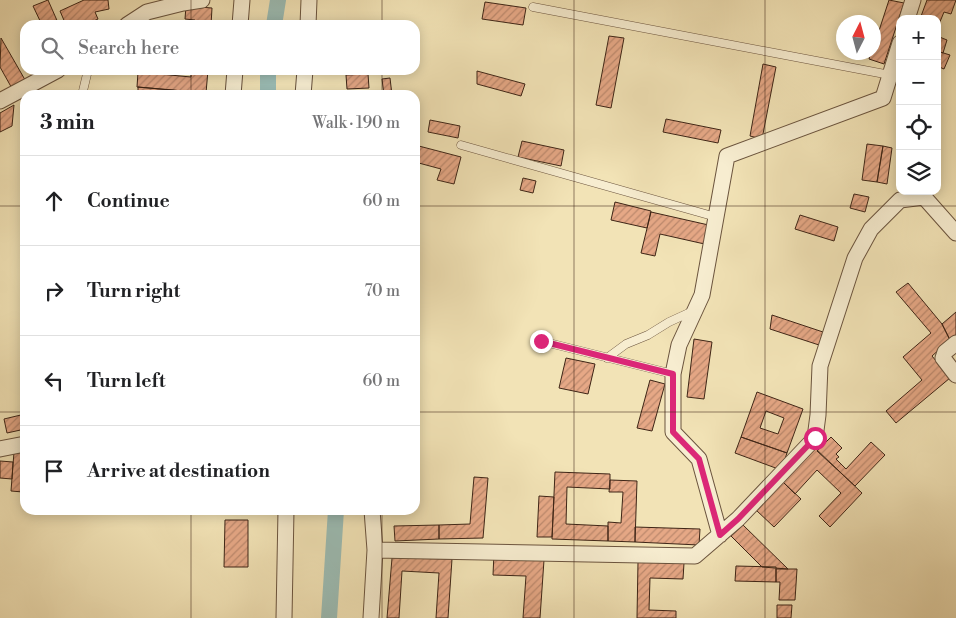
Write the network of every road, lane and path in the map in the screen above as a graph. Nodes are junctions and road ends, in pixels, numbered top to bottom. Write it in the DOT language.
graph roads {
  1 [pos="202,0"];
  2 [pos="242,0"];
  3 [pos="309,0"];
  4 [pos="913,0"];
  5 [pos="533,7"];
  6 [pos="908,15"];
  7 [pos="135,20"];
  8 [pos="240,20"];
  9 [pos="308,20"];
  10 [pos="896,56"];
  11 [pos="49,75"];
  12 [pos="87,75"];
  13 [pos="235,75"];
  14 [pos="305,75"];
  15 [pos="890,75"];
  16 [pos="20,90"];
  17 [pos="21,90"];
  18 [pos="83,90"];
  19 [pos="233,90"];
  20 [pos="303,90"];
  21 [pos="0,101"];
  22 [pos="461,145"];
  23 [pos="716,217"];
  24 [pos="956,233"];
  25 [pos="695,310"];
  26 [pos="541,341"];
  27 [pos="956,343"];
  28 [pos="607,358"];
  29 [pos="673,374"];
  30 [pos="956,375"];
  31 [pos="20,445"];
  32 [pos="0,449"];
  33 [pos="286,515"];
  34 [pos="372,515"];
  35 [pos="720,535"];
  36 [pos="375,550"];
  37 [pos="284,618"];
  38 [pos="371,618"];
  1 -- 7 [label="street"];
  2 -- 8 [label="street"];
  3 -- 9 [label="street"];
  4 -- 6 [label="street"];
  5 -- 15 [label="lane"];
  10 -- 15 [label="street"];
  11 -- 17 [label="street"];
  12 -- 18 [label="lane"];
  13 -- 19 [label="street"];
  14 -- 20 [label="street"];
  15 -- 23 [label="street"];
  16 -- 21 [label="street"];
  22 -- 23 [label="lane"];
  23 -- 25 [label="street"];
  24 -- 35 [label="street"];
  25 -- 28 [label="lane"];
  25 -- 29 [label="street"];
  26 -- 28 [label="lane"];
  27 -- 30 [label="street"];
  28 -- 29 [label="lane"];
  29 -- 35 [label="street"];
  31 -- 32 [label="street"];
  33 -- 37 [label="street"];
  34 -- 36 [label="street"];
  35 -- 36 [label="street"];
  36 -- 38 [label="street"];
}
